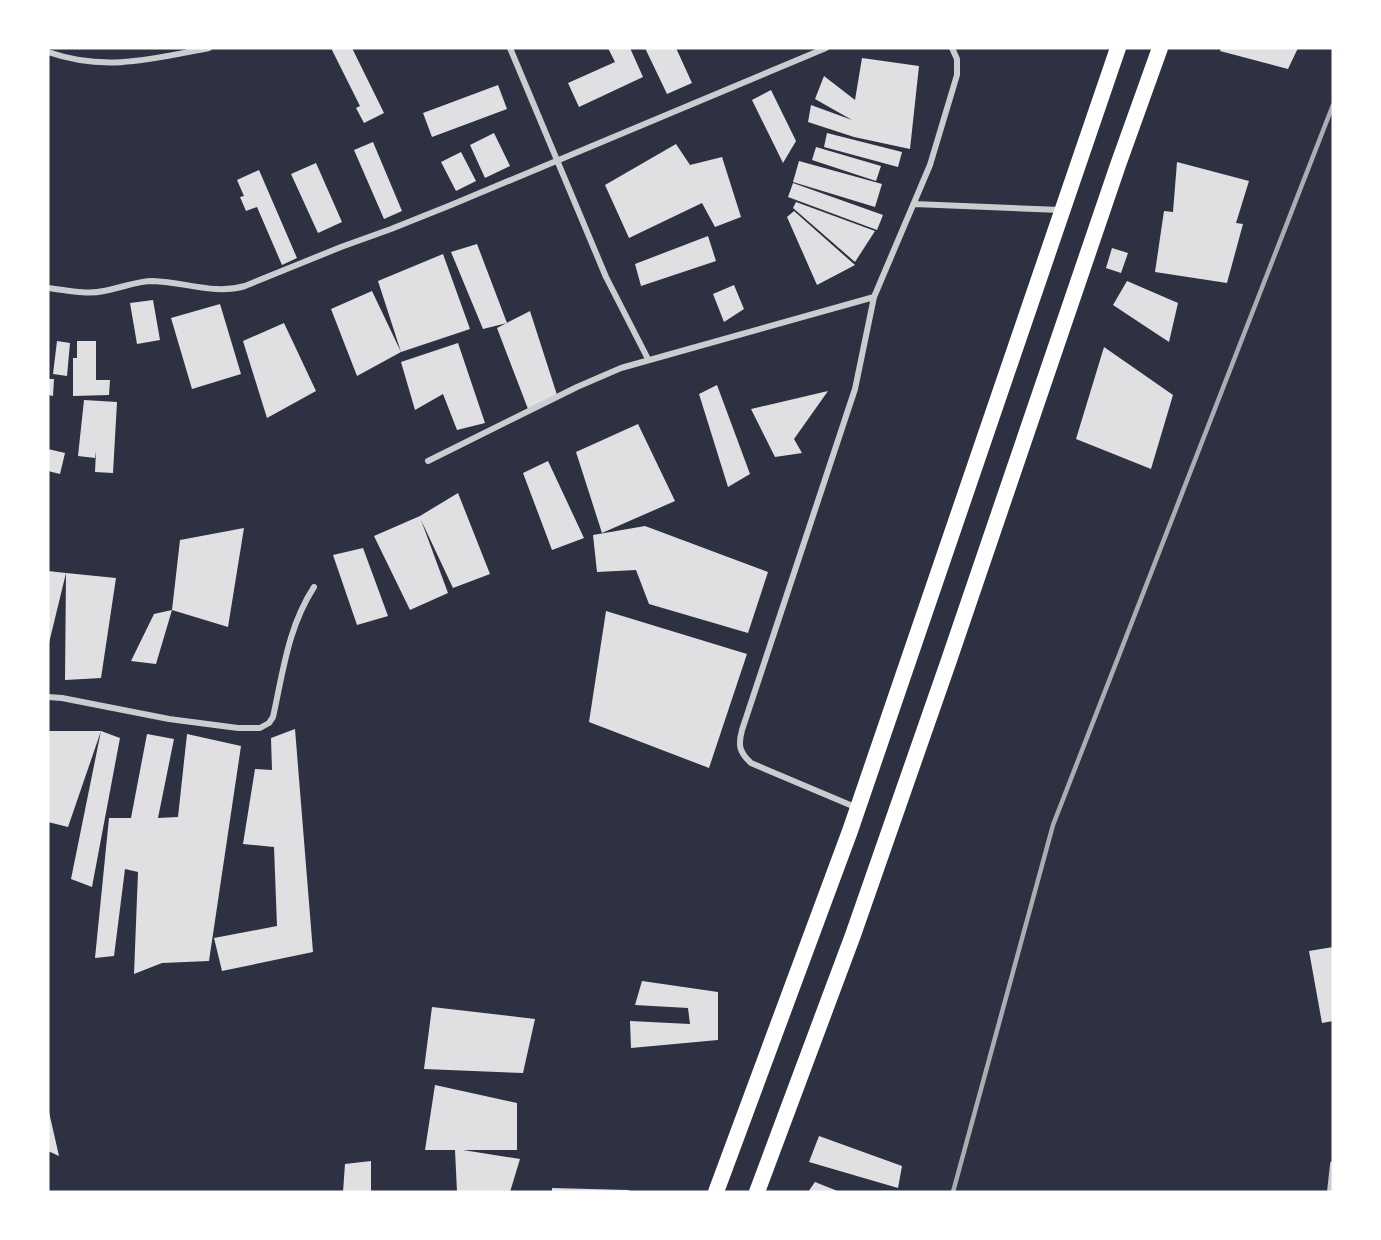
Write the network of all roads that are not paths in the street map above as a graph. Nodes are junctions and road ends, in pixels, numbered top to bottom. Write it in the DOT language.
graph roads {
  1 [pos="209,48"];
  2 [pos="510,48"];
  3 [pos="826,48"];
  4 [pos="952,48"];
  5 [pos="1118,48"];
  6 [pos="1160,48"];
  7 [pos="48,52"];
  8 [pos="556,160"];
  9 [pos="914,204"];
  10 [pos="1062,210"];
  11 [pos="48,288"];
  12 [pos="874,297"];
  13 [pos="648,359"];
  14 [pos="428,461"];
  15 [pos="314,587"];
  16 [pos="48,697"];
  17 [pos="858,808"];
  18 [pos="1333,1164"];
  19 [pos="716,1192"];
  20 [pos="757,1192"];
  21 [pos="1330,1192"];
  1 -- 7 [label="street"];
  2 -- 8 [label="street"];
  3 -- 8 [label="street"];
  4 -- 9 [label="street"];
  5 -- 10 [label="highway"];
  6 -- 20 [label="highway"];
  8 -- 11 [label="street"];
  8 -- 13 [label="street"];
  9 -- 10 [label="street"];
  9 -- 12 [label="street"];
  10 -- 17 [label="highway"];
  12 -- 13 [label="street"];
  12 -- 17 [label="street"];
  13 -- 14 [label="street"];
  15 -- 16 [label="street"];
  17 -- 19 [label="highway"];
  18 -- 21 [label="street"];
}
